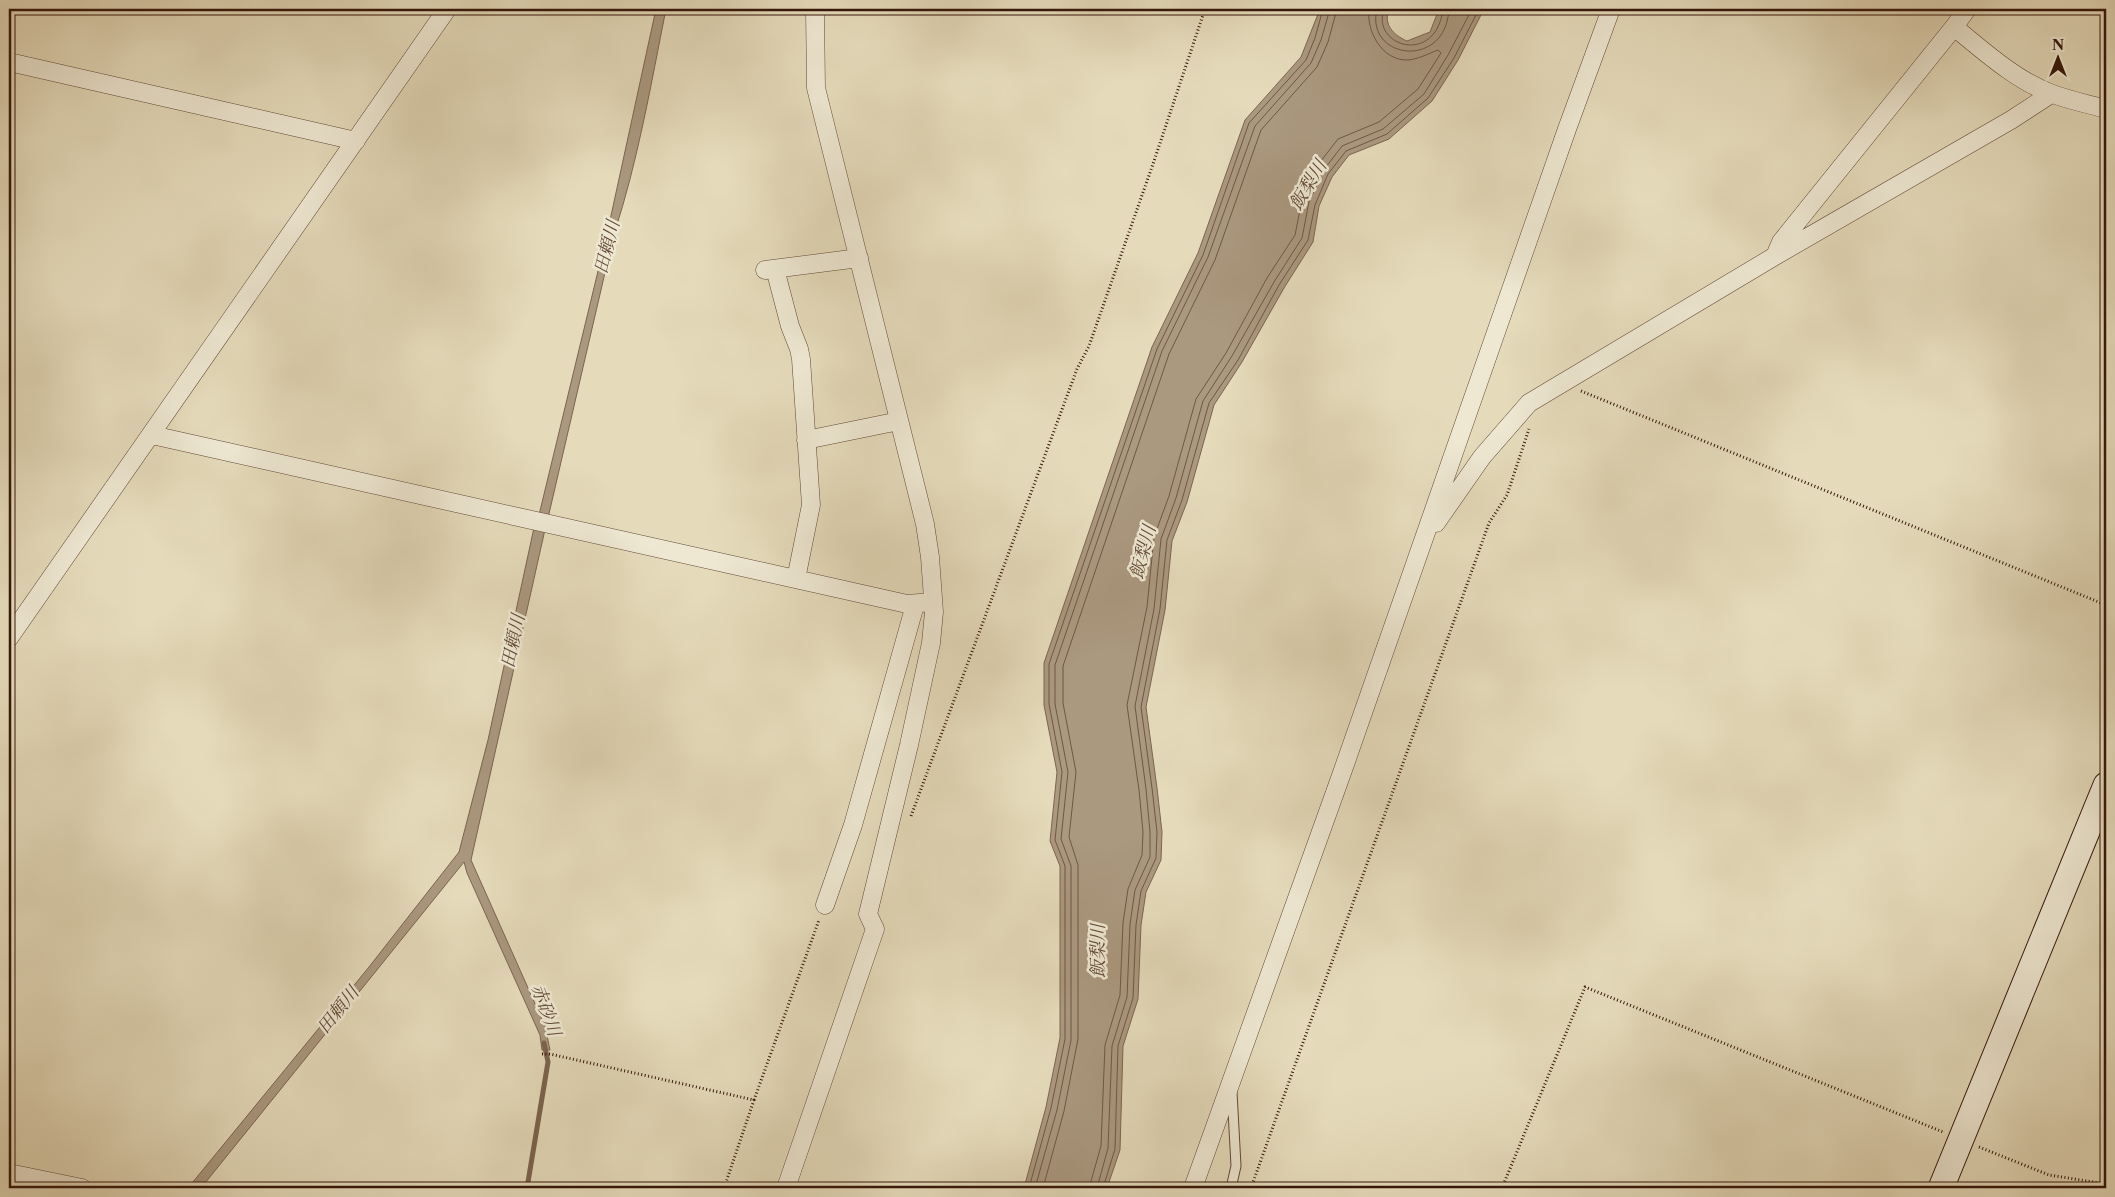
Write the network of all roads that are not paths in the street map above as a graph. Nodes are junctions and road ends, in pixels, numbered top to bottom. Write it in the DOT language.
graph roads {
  1 [pos="447,9"];
  2 [pos="815,9"];
  3 [pos="1611,9"];
  4 [pos="1968,9"];
  5 [pos="1954,27"];
  6 [pos="9,62"];
  7 [pos="2051,94"];
  8 [pos="2106,109"];
  9 [pos="356,141"];
  10 [pos="1775,256"];
  11 [pos="859,258"];
  12 [pos="899,420"];
  13 [pos="152,435"];
  14 [pos="806,440"];
  15 [pos="1421,544"];
  16 [pos="796,579"];
  17 [pos="933,602"];
  18 [pos="915,605"];
  19 [pos="9,638"];
  20 [pos="2106,785"];
  21 [pos="825,905"];
  22 [pos="1231,1082"];
  23 [pos="9,1173"];
  24 [pos="82,1188"];
  25 [pos="786,1188"];
  26 [pos="1193,1188"];
  27 [pos="1231,1188"];
  28 [pos="1941,1188"];
  1 -- 9 [label="street"];
  2 -- 11 [label="street"];
  3 -- 15 [label="street"];
  4 -- 5 [label="street"];
  5 -- 7 [label="street"];
  5 -- 10 [label="street"];
  6 -- 9 [label="street"];
  7 -- 8 [label="street"];
  7 -- 10 [label="street"];
  9 -- 13 [label="street"];
  10 -- 15 [label="street"];
  11 -- 12 [label="street"];
  11 -- 14 [label="street"];
  12 -- 14 [label="street"];
  12 -- 17 [label="street"];
  13 -- 16 [label="street"];
  13 -- 19 [label="street"];
  14 -- 16 [label="street"];
  15 -- 22 [label="street"];
  16 -- 18 [label="street"];
  17 -- 18 [label="street"];
  17 -- 25 [label="street"];
  18 -- 21 [label="street"];
  20 -- 28 [label="street"];
  22 -- 26 [label="street"];
  22 -- 27 [label="lane"];
  23 -- 24 [label="street"];
}
